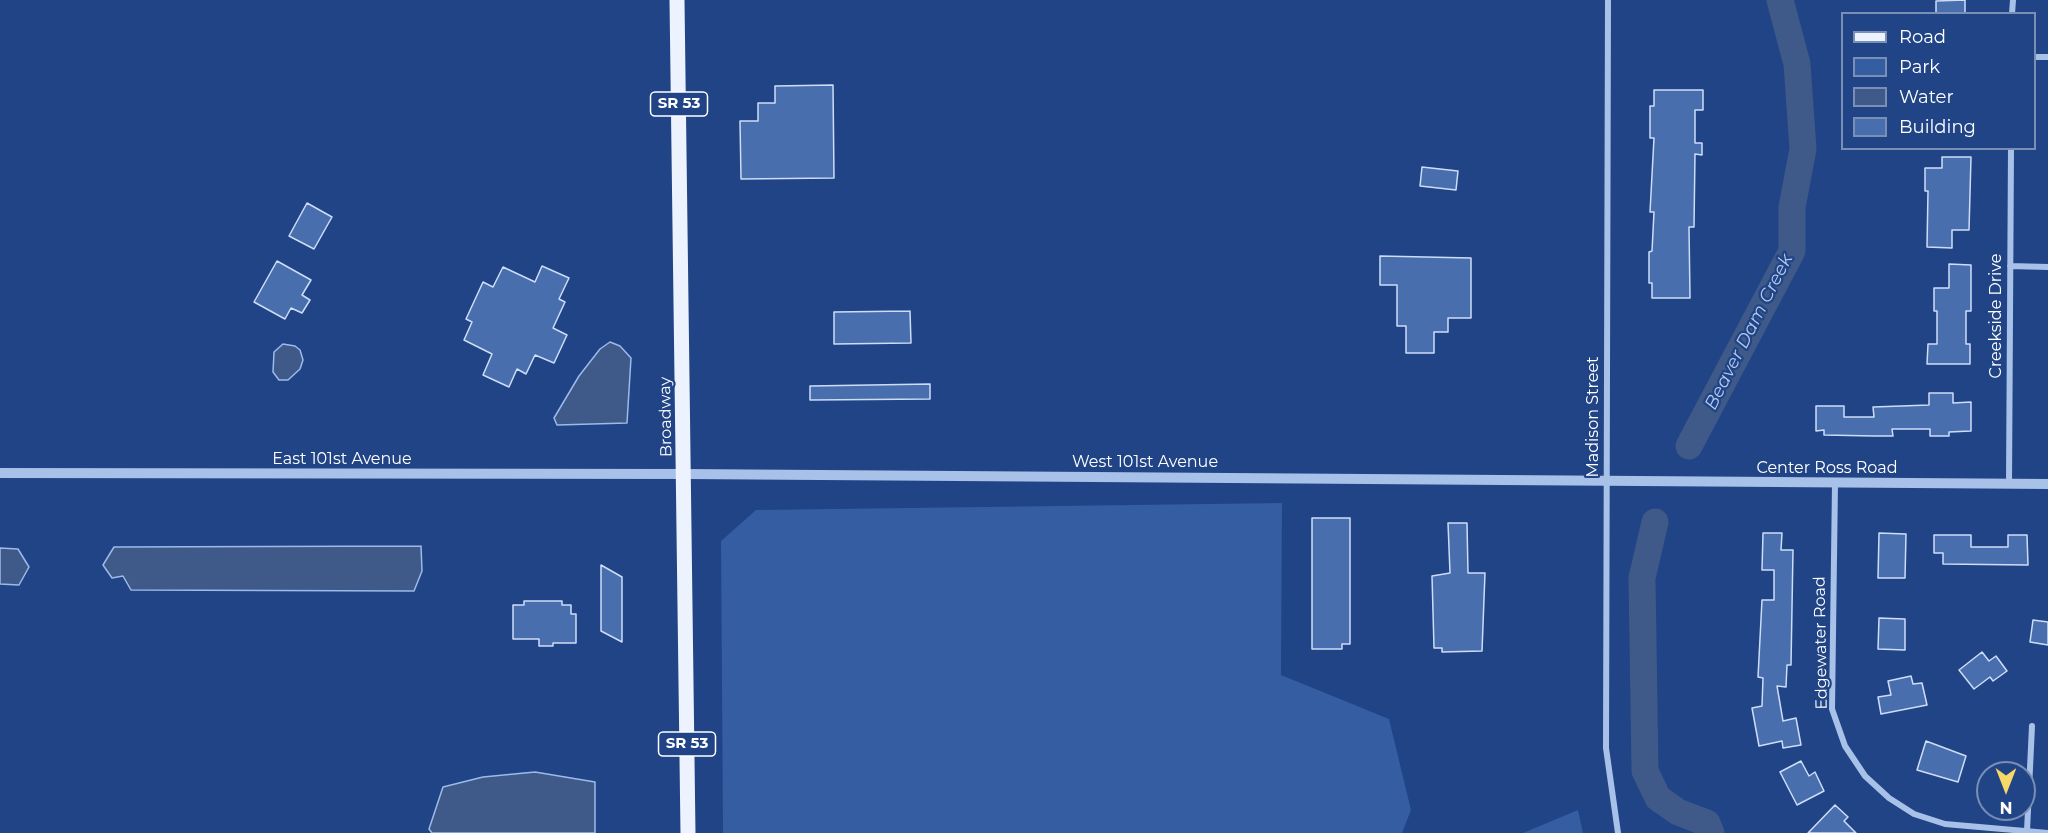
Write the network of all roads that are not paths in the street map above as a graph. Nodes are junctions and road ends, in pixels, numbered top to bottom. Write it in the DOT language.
graph roads {
  1 [pos="677,0"];
  2 [pos="1608,0"];
  3 [pos="2011,150"];
  4 [pos="2010,266"];
  5 [pos="2048,267"];
  6 [pos="0,473"];
  7 [pos="684,474"];
  8 [pos="1606,482"];
  9 [pos="1835,483"];
  10 [pos="2009,484"];
  11 [pos="2048,484"];
  12 [pos="2032,726"];
  13 [pos="2027,831"];
  14 [pos="688,833"];
  15 [pos="1618,833"];
  16 [pos="2048,833"];
  1 -- 7 [label="main road, Broadway / SR 53"];
  2 -- 8 [label="street, Madison Street"];
  3 -- 4 [label="street, Creekside Drive"];
  4 -- 5 [label="street"];
  4 -- 10 [label="street, Creekside Drive"];
  6 -- 7 [label="street, East 101st Avenue"];
  7 -- 8 [label="street, West 101st Avenue"];
  7 -- 14 [label="main road, Broadway / SR 53"];
  8 -- 9 [label="street, Center Ross Road"];
  8 -- 15 [label="street, Madison Street"];
  9 -- 10 [label="street, Center Ross Road"];
  9 -- 13 [label="street, Edgewater Road"];
  10 -- 11 [label="street, Center Ross Road"];
  12 -- 13 [label="street"];
  13 -- 16 [label="street, Edgewater Road"];
}
